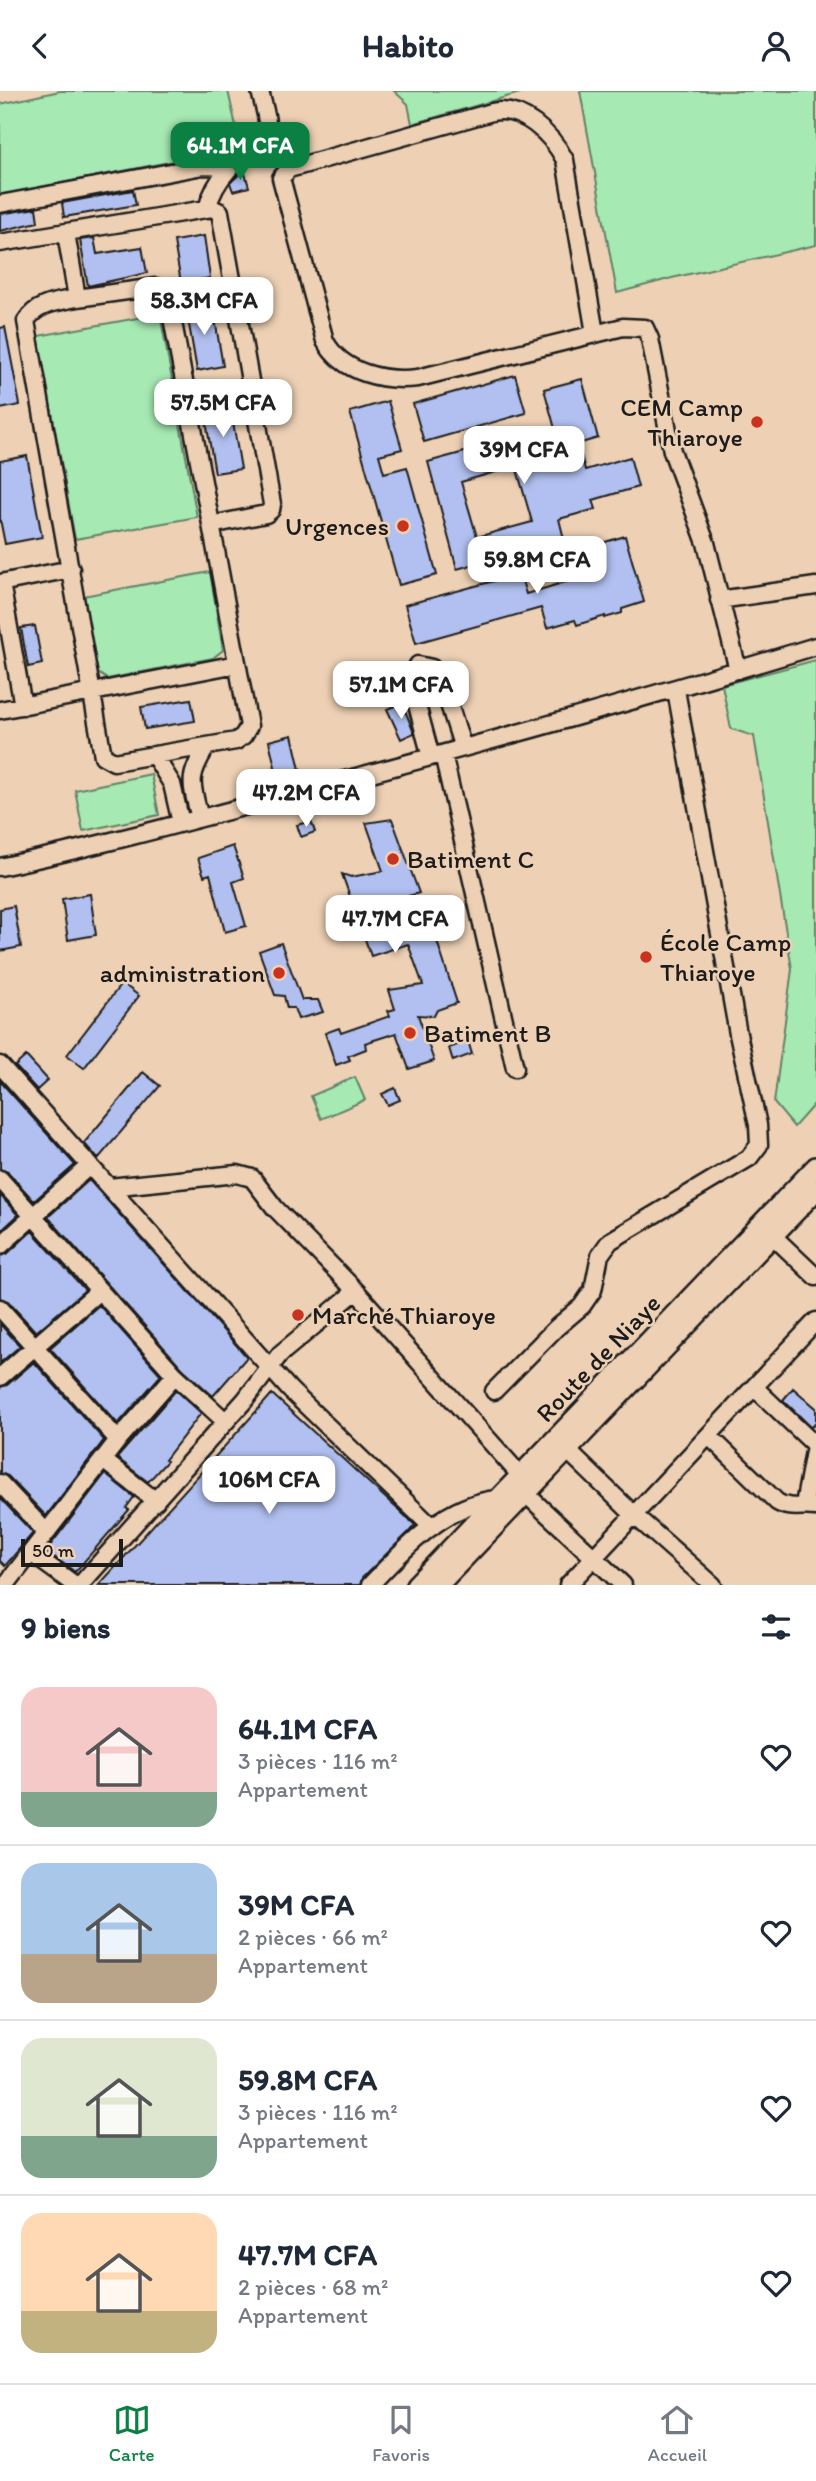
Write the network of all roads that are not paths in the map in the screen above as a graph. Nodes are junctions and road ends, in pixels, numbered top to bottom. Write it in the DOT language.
graph roads {
  1 [pos="260,91"];
  2 [pos="230,167"];
  3 [pos="0,204"];
  4 [pos="207,209"];
  5 [pos="66,233"];
  6 [pos="0,243"];
  7 [pos="77,299"];
  8 [pos="595,333"];
  9 [pos="211,525"];
  10 [pos="71,569"];
  11 [pos="0,583"];
  12 [pos="816,586"];
  13 [pos="719,600"];
  14 [pos="816,646"];
  15 [pos="237,664"];
  16 [pos="738,670"];
  17 [pos="676,690"];
  18 [pos="93,693"];
  19 [pos="23,706"];
  20 [pos="0,709"];
  21 [pos="207,746"];
  22 [pos="463,748"];
  23 [pos="154,755"];
  24 [pos="437,755"];
  25 [pos="201,818"];
  26 [pos="181,823"];
  27 [pos="0,867"];
  28 [pos="0,1065"];
  29 [pos="515,1069"];
  30 [pos="90,1165"];
  31 [pos="816,1167"];
  32 [pos="0,1179"];
  33 [pos="109,1187"];
  34 [pos="816,1190"];
  35 [pos="34,1217"];
  36 [pos="772,1236"];
  37 [pos="0,1246"];
  38 [pos="816,1277"];
  39 [pos="99,1291"];
  40 [pos="356,1291"];
  41 [pos="0,1308"];
  42 [pos="813,1330"];
  43 [pos="34,1346"];
  44 [pos="270,1368"];
  45 [pos="175,1375"];
  46 [pos="0,1377"];
  47 [pos="754,1387"];
  48 [pos="494,1391"];
  49 [pos="225,1421"];
  50 [pos="709,1436"];
  51 [pos="118,1440"];
  52 [pos="563,1445"];
  53 [pos="816,1446"];
  54 [pos="103,1460"];
  55 [pos="0,1483"];
  56 [pos="526,1486"];
  57 [pos="498,1499"];
  58 [pos="156,1500"];
  59 [pos="810,1506"];
  60 [pos="634,1515"];
  61 [pos="432,1527"];
  62 [pos="47,1533"];
  63 [pos="31,1553"];
  64 [pos="593,1557"];
  65 [pos="6,1580"];
  66 [pos="77,1585"];
  67 [pos="370,1585"];
  68 [pos="416,1585"];
  69 [pos="438,1585"];
  70 [pos="568,1585"];
  71 [pos="623,1585"];
  72 [pos="713,1585"];
  1 -- 2 [label="street"];
  2 -- 3 [label="street"];
  2 -- 4 [label="street"];
  4 -- 5 [label="street"];
  4 -- 9 [label="street"];
  5 -- 6 [label="street"];
  5 -- 7 [label="street"];
  7 -- 9 [label="street"];
  7 -- 10 [label="street"];
  8 -- 8 [label="street"];
  8 -- 13 [label="street"];
  9 -- 15 [label="street"];
  10 -- 11 [label="street"];
  10 -- 18 [label="street"];
  11 -- 19 [label="street"];
  12 -- 13 [label="street"];
  13 -- 16 [label="street"];
  14 -- 16 [label="street"];
  15 -- 18 [label="street"];
  15 -- 21 [label="street"];
  16 -- 17 [label="street"];
  17 -- 22 [label="street"];
  17 -- 48 [label="street"];
  18 -- 19 [label="street"];
  18 -- 23 [label="street"];
  19 -- 20 [label="street"];
  21 -- 23 [label="street"];
  21 -- 25 [label="street"];
  22 -- 24 [label="street"];
  22 -- 24 [label="street"];
  23 -- 26 [label="street"];
  24 -- 25 [label="street"];
  24 -- 29 [label="street"];
  25 -- 26 [label="street"];
  26 -- 27 [label="street"];
  28 -- 30 [label="street"];
  30 -- 33 [label="street"];
  30 -- 35 [label="street"];
  31 -- 52 [label="main road, Route de Niaye"];
  32 -- 35 [label="street"];
  33 -- 40 [label="street"];
  33 -- 44 [label="street"];
  34 -- 36 [label="main road, Route de Niaye"];
  35 -- 37 [label="street"];
  35 -- 39 [label="street"];
  36 -- 38 [label="street"];
  36 -- 52 [label="main road, Route de Niaye"];
  39 -- 43 [label="street"];
  39 -- 45 [label="street"];
  40 -- 44 [label="street"];
  40 -- 56 [label="street"];
  41 -- 43 [label="street"];
  42 -- 47 [label="street"];
  43 -- 46 [label="street"];
  43 -- 51 [label="street"];
  44 -- 49 [label="street"];
  44 -- 61 [label="street"];
  45 -- 49 [label="street"];
  45 -- 51 [label="street"];
  47 -- 50 [label="street"];
  47 -- 53 [label="street"];
  49 -- 58 [label="street"];
  50 -- 59 [label="street"];
  50 -- 60 [label="street"];
  51 -- 54 [label="street"];
  52 -- 56 [label="main road, Route de Niaye"];
  52 -- 60 [label="street"];
  53 -- 59 [label="street"];
  54 -- 58 [label="street"];
  54 -- 62 [label="street"];
  55 -- 62 [label="street"];
  56 -- 57 [label="main road, Route de Niaye"];
  56 -- 64 [label="street"];
  56 -- 69 [label="main road, Route de Niaye"];
  57 -- 61 [label="street"];
  57 -- 68 [label="main road, Route de Niaye"];
  58 -- 66 [label="street"];
  60 -- 64 [label="street"];
  60 -- 72 [label="street"];
  61 -- 67 [label="street"];
  62 -- 63 [label="street"];
  63 -- 65 [label="street"];
  63 -- 66 [label="street"];
  64 -- 70 [label="street"];
  64 -- 71 [label="street"];
}
